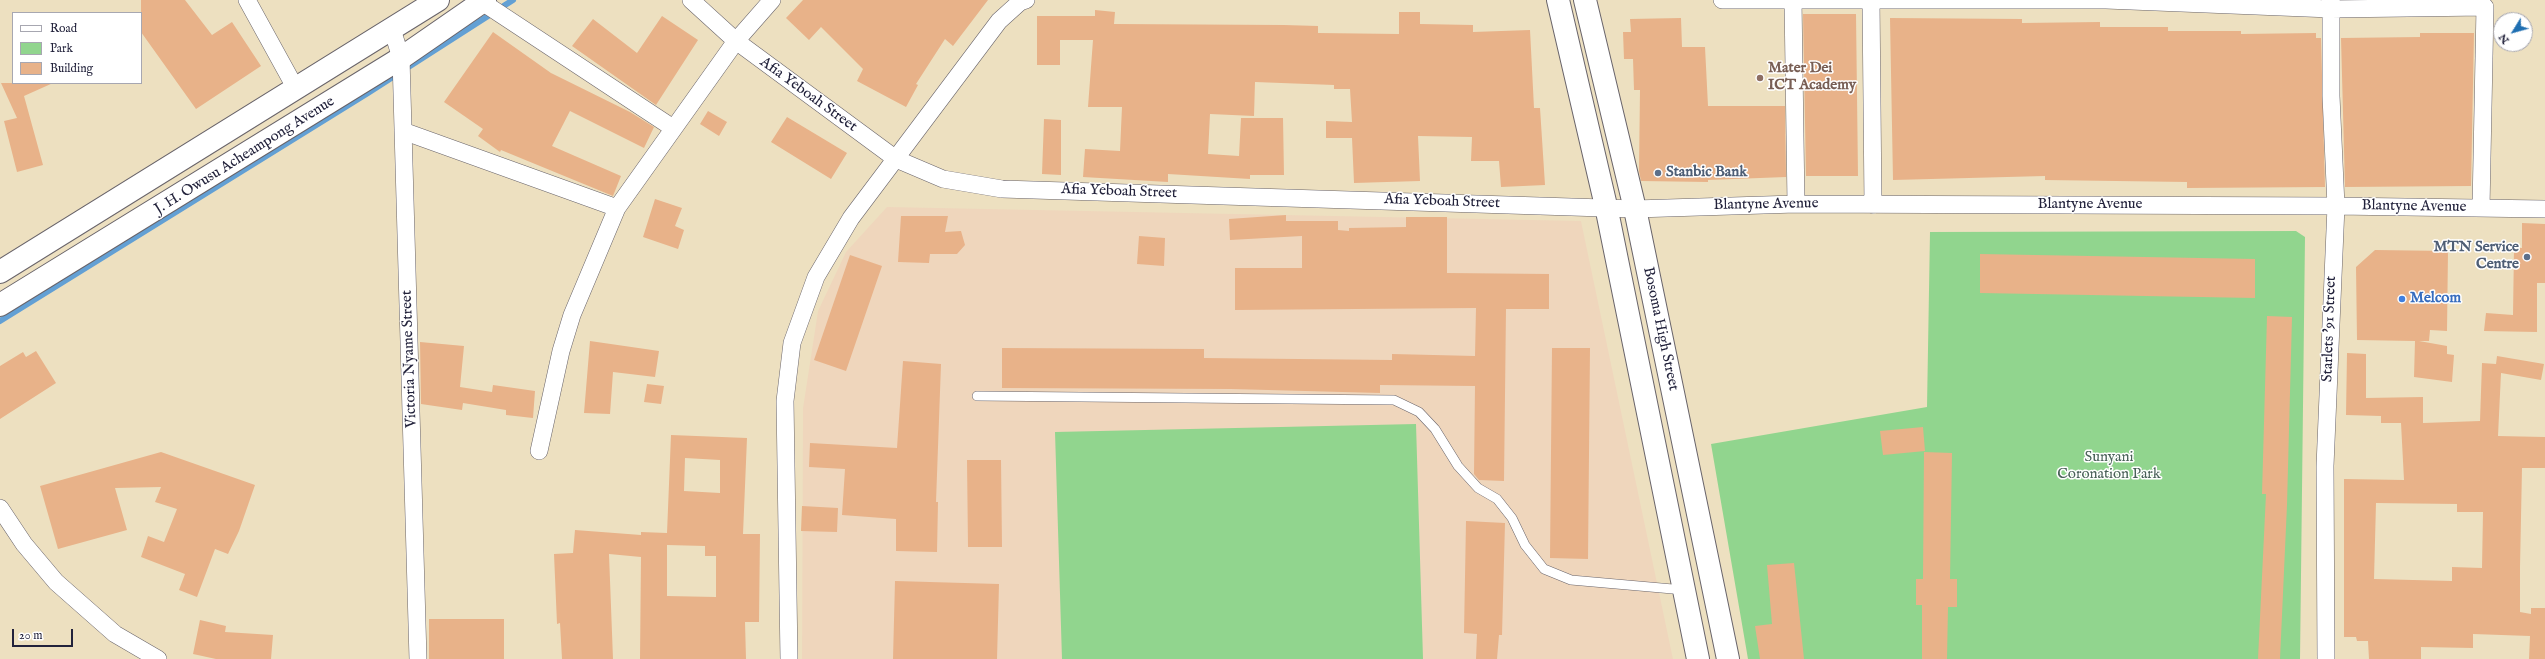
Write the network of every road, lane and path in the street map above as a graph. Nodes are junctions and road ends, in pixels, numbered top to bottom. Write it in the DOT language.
graph roads {
  1 [pos="247,0"];
  2 [pos="438,0"];
  3 [pos="691,0"];
  4 [pos="772,0"];
  5 [pos="1026,0"];
  6 [pos="1558,0"];
  7 [pos="1585,0"];
  8 [pos="1722,0"];
  9 [pos="1793,0"];
  10 [pos="1871,0"];
  11 [pos="2106,0"];
  12 [pos="484,1"];
  13 [pos="2331,4"];
  14 [pos="2485,4"];
  15 [pos="392,29"];
  16 [pos="736,41"];
  17 [pos="401,58"];
  18 [pos="296,89"];
  19 [pos="673,128"];
  20 [pos="403,131"];
  21 [pos="896,160"];
  22 [pos="1796,204"];
  23 [pos="1873,205"];
  24 [pos="1606,206"];
  25 [pos="2336,206"];
  26 [pos="616,208"];
  27 [pos="2481,208"];
  28 [pos="1635,209"];
  29 [pos="2545,209"];
  30 [pos="0,272"];
  31 [pos="0,305"];
  32 [pos="977,396"];
  33 [pos="539,451"];
  34 [pos="0,508"];
  35 [pos="1684,590"];
  36 [pos="158,659"];
  37 [pos="418,659"];
  38 [pos="790,659"];
  39 [pos="1698,659"];
  40 [pos="1728,659"];
  41 [pos="2326,659"];
  1 -- 18 [label="street"];
  2 -- 15 [label="street, J. H. Owusu Acheampong Avenue"];
  3 -- 16 [label="street, Afia Yeboah Street"];
  4 -- 16 [label="street"];
  5 -- 21 [label="street"];
  6 -- 24 [label="street, Bosoma High Street"];
  7 -- 28 [label="street, Bosoma High Street"];
  8 -- 9 [label="street"];
  9 -- 10 [label="street"];
  9 -- 22 [label="street"];
  10 -- 11 [label="street"];
  10 -- 23 [label="street"];
  11 -- 13 [label="street"];
  12 -- 17 [label="street, J. H. Owusu Acheampong Avenue"];
  12 -- 19 [label="street"];
  13 -- 14 [label="street"];
  13 -- 25 [label="street, Starlets '91 Street"];
  14 -- 27 [label="street"];
  15 -- 17 [label="street, Victoria Nyame Street"];
  15 -- 18 [label="street, J. H. Owusu Acheampong Avenue"];
  16 -- 19 [label="street"];
  16 -- 21 [label="street, Afia Yeboah Street"];
  17 -- 20 [label="street, Victoria Nyame Street"];
  17 -- 31 [label="street, J. H. Owusu Acheampong Avenue"];
  18 -- 30 [label="street, J. H. Owusu Acheampong Avenue"];
  19 -- 26 [label="street"];
  20 -- 26 [label="street"];
  20 -- 37 [label="street, Victoria Nyame Street"];
  21 -- 24 [label="street, Afia Yeboah Street"];
  21 -- 38 [label="street"];
  22 -- 23 [label="street, Blantyne Avenue"];
  22 -- 28 [label="street, Blantyne Avenue"];
  23 -- 25 [label="street, Blantyne Avenue"];
  24 -- 28 [label="street, Afia Yeboah Street"];
  24 -- 35 [label="street, Bosoma High Street"];
  25 -- 27 [label="street, Blantyne Avenue"];
  25 -- 41 [label="street, Starlets '91 Street"];
  26 -- 33 [label="street"];
  27 -- 29 [label="street, Blantyne Avenue"];
  28 -- 40 [label="street, Bosoma High Street"];
  32 -- 35 [label="lane"];
  34 -- 36 [label="street"];
  35 -- 39 [label="street, Bosoma High Street"];
}
